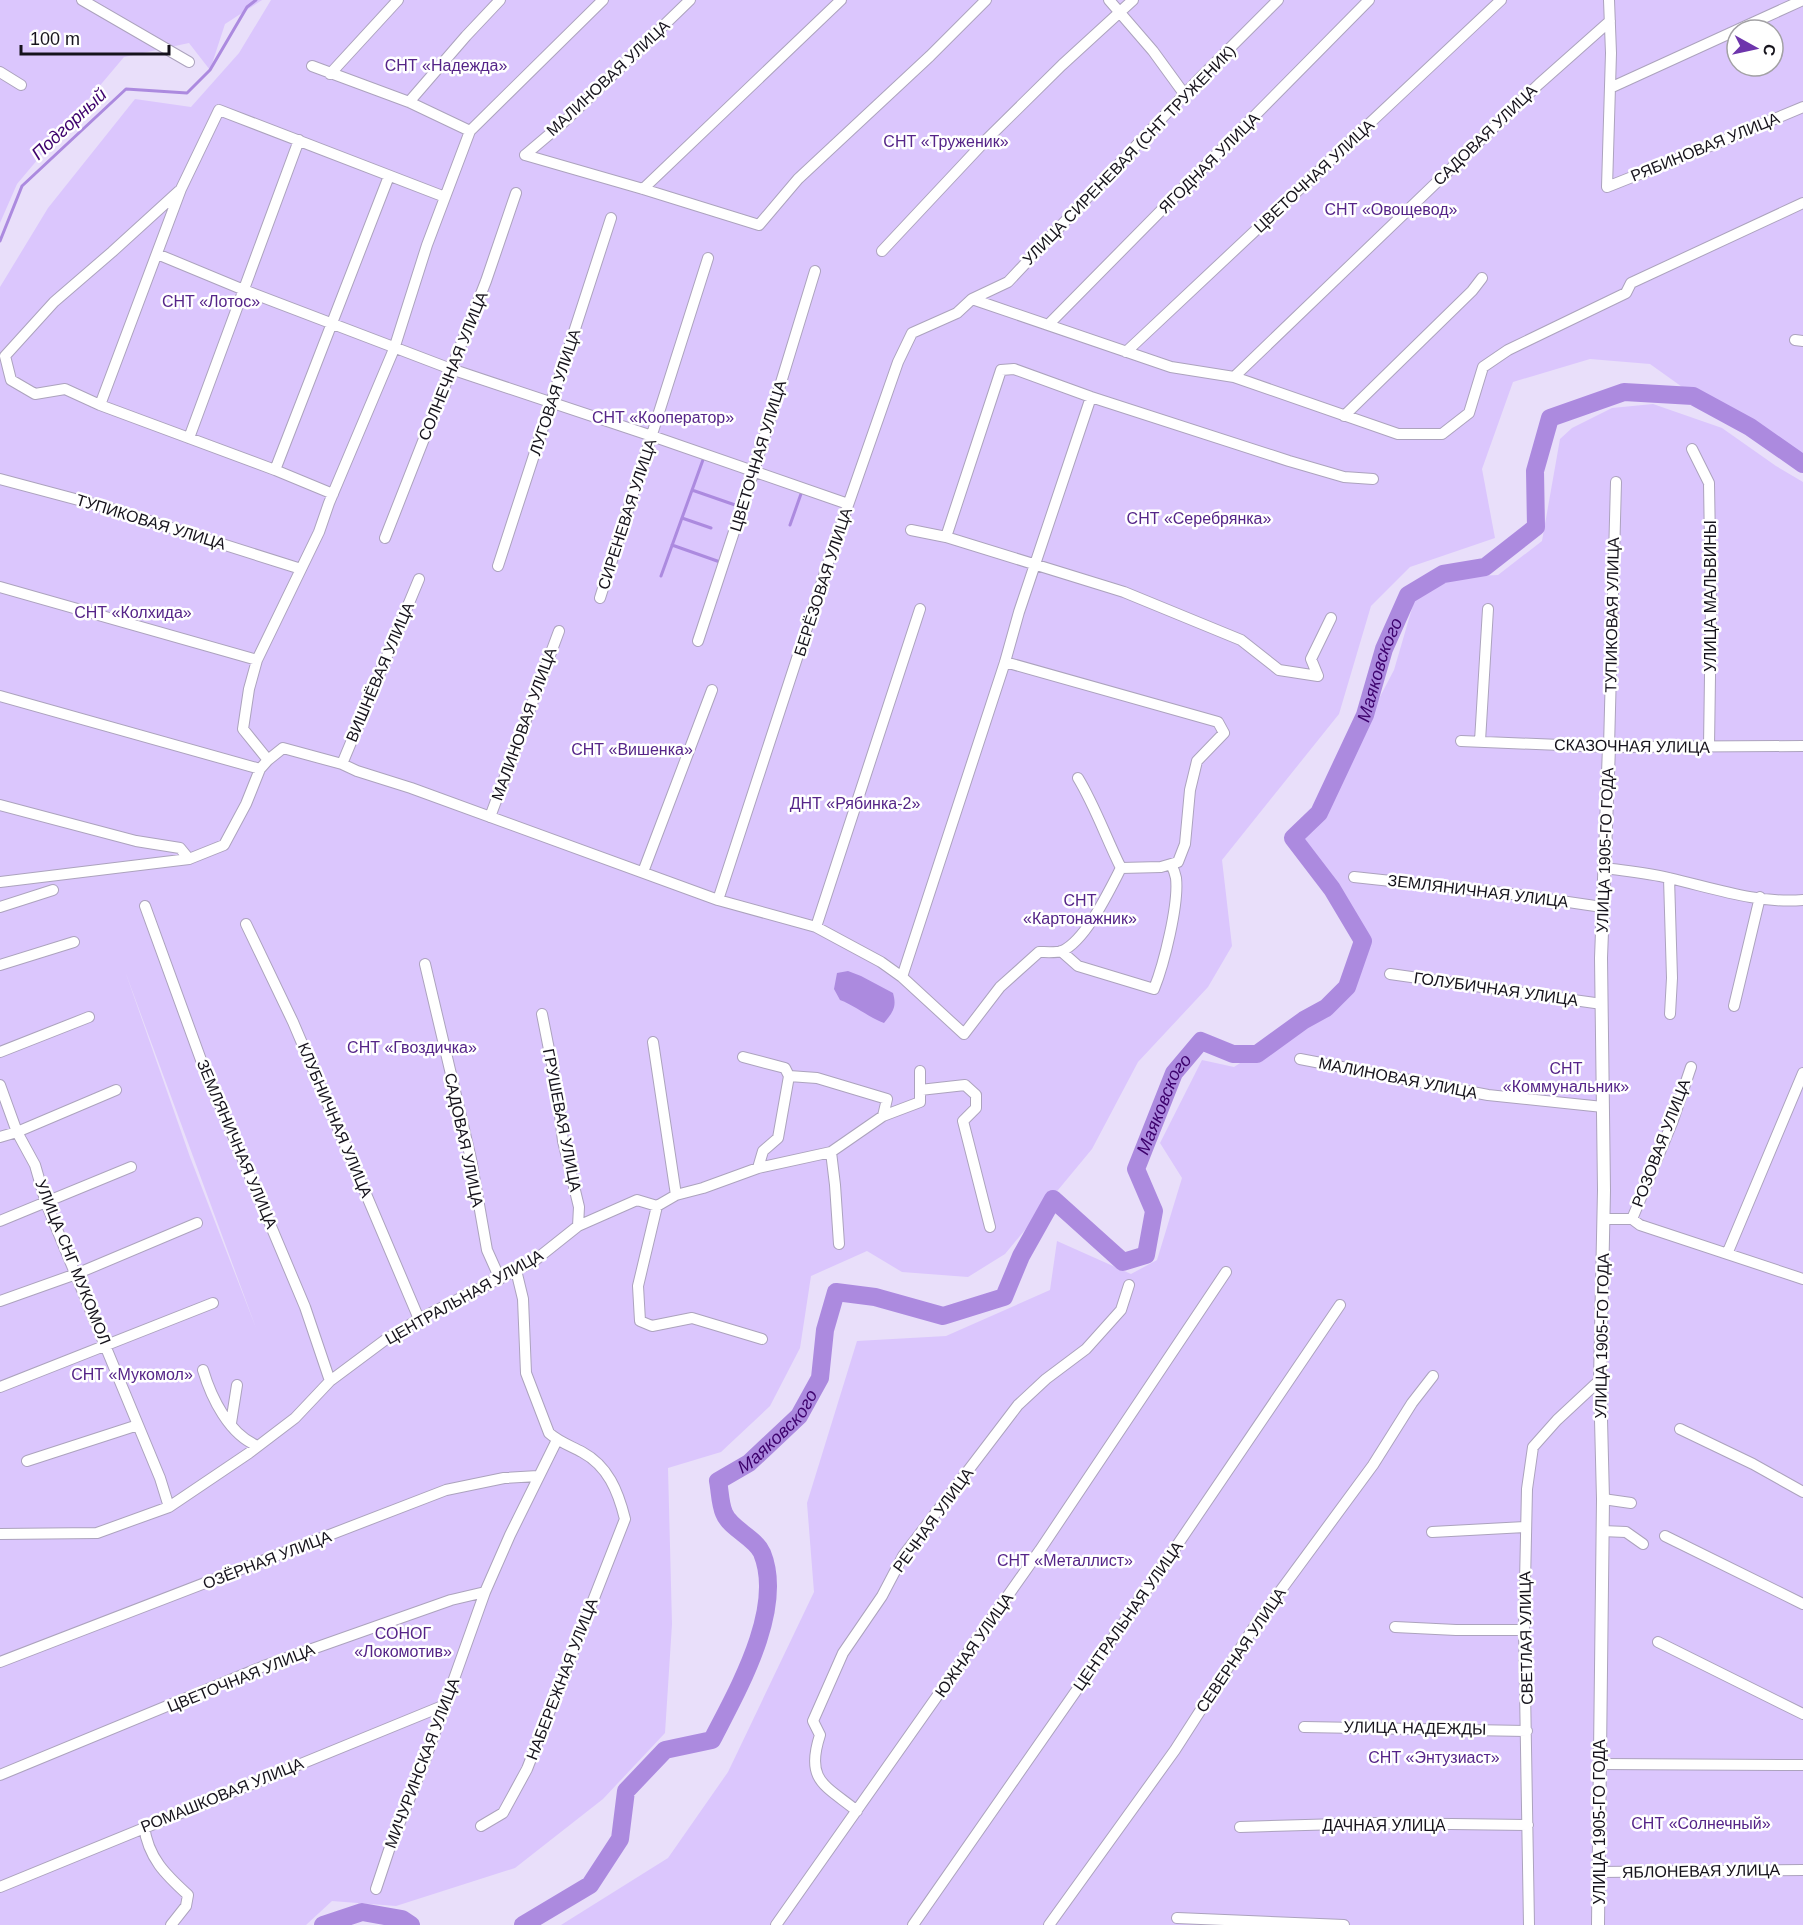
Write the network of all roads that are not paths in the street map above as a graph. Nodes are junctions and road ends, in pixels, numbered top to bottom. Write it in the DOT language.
graph roads {
  1 [pos="82,0"];
  2 [pos="398,0"];
  3 [pos="500,0"];
  4 [pos="603,0"];
  5 [pos="690,0"];
  6 [pos="842,0"];
  7 [pos="986,0"];
  8 [pos="1109,0"];
  9 [pos="1133,0"];
  10 [pos="1278,0"];
  11 [pos="1369,0"];
  12 [pos="1501,0"];
  13 [pos="1609,0"];
  14 [pos="1803,0"];
  15 [pos="1120,14"];
  16 [pos="1763,18"];
  17 [pos="1610,21"];
  18 [pos="1725,35"];
  19 [pos="189,62"];
  20 [pos="312,66"];
  21 [pos="0,72"];
  22 [pos="330,74"];
  23 [pos="21,86"];
  24 [pos="1610,87"];
  25 [pos="1185,96"];
  26 [pos="409,102"];
  27 [pos="1803,107"];
  28 [pos="470,131"];
  29 [pos="299,140"];
  30 [pos="389,176"];
  31 [pos="182,189"];
  32 [pos="643,189"];
  33 [pos="516,193"];
  34 [pos="445,197"];
  35 [pos="1803,203"];
  36 [pos="611,218"];
  37 [pos="882,251"];
  38 [pos="157,254"];
  39 [pos="708,258"];
  40 [pos="815,271"];
  41 [pos="1482,278"];
  42 [pos="244,290"];
  43 [pos="972,299"];
  44 [pos="332,323"];
  45 [pos="1048,325"];
  46 [pos="394,349"];
  47 [pos="1126,352"];
  48 [pos="451,369"];
  49 [pos="1234,377"];
  50 [pos="1091,397"];
  51 [pos="552,402"];
  52 [pos="100,405"];
  53 [pos="1344,416"];
  54 [pos="652,436"];
  55 [pos="189,438"];
  56 [pos="1692,449"];
  57 [pos="275,470"];
  58 [pos="754,471"];
  59 [pos="0,479"];
  60 [pos="1373,479"];
  61 [pos="1616,482"];
  62 [pos="333,494"];
  63 [pos="848,504"];
  64 [pos="911,531"];
  65 [pos="946,537"];
  66 [pos="385,538"];
  67 [pos="1036,565"];
  68 [pos="498,566"];
  69 [pos="301,569"];
  70 [pos="419,579"];
  71 [pos="0,587"];
  72 [pos="600,598"];
  73 [pos="920,609"];
  74 [pos="1488,609"];
  75 [pos="1331,618"];
  76 [pos="559,631"];
  77 [pos="698,641"];
  78 [pos="257,660"];
  79 [pos="1005,662"];
  80 [pos="712,690"];
  81 [pos="0,696"];
  82 [pos="1461,741"];
  83 [pos="1480,741"];
  84 [pos="1709,746"];
  85 [pos="1803,746"];
  86 [pos="1609,747"];
  87 [pos="268,760"];
  88 [pos="342,764"];
  89 [pos="260,770"];
  90 [pos="1078,778"];
  91 [pos="0,805"];
  92 [pos="490,817"];
  93 [pos="189,859"];
  94 [pos="1171,864"];
  95 [pos="1120,868"];
  96 [pos="1605,868"];
  97 [pos="643,872"];
  98 [pos="1354,877"];
  99 [pos="1669,878"];
  100 [pos="0,882"];
  101 [pos="53,890"];
  102 [pos="1760,897"];
  103 [pos="718,900"];
  104 [pos="1803,900"];
  105 [pos="145,906"];
  106 [pos="0,907"];
  107 [pos="1602,907"];
  108 [pos="246,924"];
  109 [pos="816,927"];
  110 [pos="74,942"];
  111 [pos="1061,951"];
  112 [pos="425,964"];
  113 [pos="0,966"];
  114 [pos="1390,974"];
  115 [pos="902,977"];
  116 [pos="1602,1004"];
  117 [pos="1734,1006"];
  118 [pos="542,1014"];
  119 [pos="1670,1014"];
  120 [pos="89,1017"];
  121 [pos="653,1042"];
  122 [pos="0,1052"];
  123 [pos="743,1057"];
  124 [pos="1300,1059"];
  125 [pos="1690,1067"];
  126 [pos="920,1071"];
  127 [pos="1803,1073"];
  128 [pos="789,1076"];
  129 [pos="0,1085"];
  130 [pos="116,1090"];
  131 [pos="920,1090"];
  132 [pos="1603,1107"];
  133 [pos="883,1116"];
  134 [pos="17,1132"];
  135 [pos="0,1137"];
  136 [pos="831,1152"];
  137 [pos="131,1167"];
  138 [pos="758,1168"];
  139 [pos="676,1194"];
  140 [pos="46,1203"];
  141 [pos="657,1206"];
  142 [pos="1604,1219"];
  143 [pos="1632,1219"];
  144 [pos="0,1221"];
  145 [pos="196,1223"];
  146 [pos="578,1226"];
  147 [pos="990,1227"];
  148 [pos="839,1244"];
  149 [pos="1727,1254"];
  150 [pos="516,1270"];
  151 [pos="1226,1272"];
  152 [pos="76,1274"];
  153 [pos="500,1279"];
  154 [pos="1803,1279"];
  155 [pos="1129,1285"];
  156 [pos="0,1301"];
  157 [pos="213,1303"];
  158 [pos="1340,1305"];
  159 [pos="419,1319"];
  160 [pos="762,1339"];
  161 [pos="105,1344"];
  162 [pos="203,1370"];
  163 [pos="1434,1376"];
  164 [pos="1600,1380"];
  165 [pos="330,1382"];
  166 [pos="237,1385"];
  167 [pos="0,1387"];
  168 [pos="231,1423"];
  169 [pos="138,1425"];
  170 [pos="1680,1430"];
  171 [pos="557,1440"];
  172 [pos="258,1446"];
  173 [pos="27,1461"];
  174 [pos="538,1476"];
  175 [pos="1803,1492"];
  176 [pos="1603,1499"];
  177 [pos="1631,1503"];
  178 [pos="169,1507"];
  179 [pos="1525,1527"];
  180 [pos="1602,1531"];
  181 [pos="1432,1532"];
  182 [pos="0,1534"];
  183 [pos="1665,1536"];
  184 [pos="1643,1544"];
  185 [pos="485,1592"];
  186 [pos="1803,1604"];
  187 [pos="1395,1627"];
  188 [pos="1524,1630"];
  189 [pos="1658,1642"];
  190 [pos="0,1662"];
  191 [pos="445,1705"];
  192 [pos="1803,1714"];
  193 [pos="1304,1727"];
  194 [pos="1527,1731"];
  195 [pos="1600,1764"];
  196 [pos="1803,1765"];
  197 [pos="0,1775"];
  198 [pos="857,1811"];
  199 [pos="144,1826"];
  200 [pos="481,1826"];
  201 [pos="1528,1826"];
  202 [pos="1240,1827"];
  203 [pos="1803,1870"];
  204 [pos="1599,1872"];
  205 [pos="0,1887"];
  206 [pos="376,1889"];
  207 [pos="1177,1918"];
  208 [pos="171,1925"];
  209 [pos="776,1925"];
  210 [pos="913,1925"];
  211 [pos="1049,1925"];
  212 [pos="1344,1925"];
  213 [pos="1528,1925"];
  214 [pos="1598,1925"];
  1 -- 19 [label="street"];
  2 -- 22 [label="street"];
  3 -- 26 [label="street"];
  4 -- 28 [label="street"];
  5 -- 32 [label="street, МАЛИНОВАЯ УЛИЦА"];
  6 -- 32 [label="street"];
  7 -- 32 [label="street"];
  8 -- 15 [label="street"];
  9 -- 15 [label="street"];
  10 -- 25 [label="street, УЛИЦА СИРЕНЕВАЯ (СНТ ТРУЖЕНИК)"];
  11 -- 45 [label="street, ЯГОДНАЯ УЛИЦА"];
  12 -- 47 [label="street, ЦВЕТОЧНАЯ УЛИЦА"];
  13 -- 17 [label="street"];
  14 -- 16 [label="street"];
  15 -- 25 [label="street"];
  15 -- 37 [label="street"];
  17 -- 24 [label="street"];
  17 -- 49 [label="street, САДОВАЯ УЛИЦА"];
  18 -- 24 [label="street"];
  20 -- 22 [label="street"];
  21 -- 23 [label="street"];
  22 -- 26 [label="street"];
  24 -- 27 [label="street, РЯБИНОВАЯ УЛИЦА"];
  25 -- 43 [label="street, УЛИЦА СИРЕНЕВАЯ (СНТ ТРУЖЕНИК)"];
  26 -- 28 [label="street"];
  28 -- 34 [label="street"];
  29 -- 30 [label="street"];
  29 -- 31 [label="street"];
  29 -- 42 [label="street"];
  30 -- 34 [label="street"];
  30 -- 44 [label="street"];
  31 -- 38 [label="street"];
  31 -- 52 [label="street"];
  33 -- 48 [label="street, СОЛНЕЧНАЯ УЛИЦА"];
  34 -- 46 [label="street"];
  35 -- 53 [label="street"];
  36 -- 51 [label="street, ЛУГОВАЯ УЛИЦА"];
  38 -- 42 [label="street"];
  38 -- 52 [label="street"];
  39 -- 54 [label="street, СИРЕНЕВАЯ УЛИЦА"];
  40 -- 58 [label="street, ЦВЕТОЧНАЯ УЛИЦА"];
  41 -- 53 [label="street"];
  42 -- 44 [label="street"];
  42 -- 55 [label="street"];
  43 -- 45 [label="street"];
  43 -- 63 [label="street, БЕРЁЗОВАЯ УЛИЦА"];
  44 -- 46 [label="street"];
  44 -- 57 [label="street"];
  45 -- 47 [label="street"];
  46 -- 48 [label="street"];
  46 -- 62 [label="street"];
  47 -- 49 [label="street"];
  48 -- 51 [label="street"];
  48 -- 66 [label="street, СОЛНЕЧНАЯ УЛИЦА"];
  49 -- 53 [label="street"];
  50 -- 60 [label="street"];
  50 -- 65 [label="street"];
  50 -- 67 [label="street"];
  51 -- 54 [label="street"];
  51 -- 68 [label="street, ЛУГОВАЯ УЛИЦА"];
  52 -- 55 [label="street"];
  54 -- 58 [label="street"];
  54 -- 72 [label="street, СИРЕНЕВАЯ УЛИЦА"];
  55 -- 57 [label="street"];
  56 -- 84 [label="street, УЛИЦА МАЛЬВИНЫ"];
  57 -- 62 [label="street"];
  58 -- 63 [label="street"];
  58 -- 77 [label="street, ЦВЕТОЧНАЯ УЛИЦА"];
  59 -- 69 [label="street, ТУПИКОВАЯ УЛИЦА"];
  61 -- 86 [label="street, ТУПИКОВАЯ УЛИЦА"];
  62 -- 69 [label="street"];
  63 -- 103 [label="street, БЕРЁЗОВАЯ УЛИЦА"];
  64 -- 65 [label="street"];
  65 -- 67 [label="street"];
  67 -- 75 [label="street"];
  67 -- 79 [label="street"];
  69 -- 78 [label="street"];
  70 -- 88 [label="street, ВИШНЁВАЯ УЛИЦА"];
  71 -- 78 [label="street"];
  73 -- 109 [label="street"];
  74 -- 83 [label="street"];
  76 -- 92 [label="street, МАЛИНОВАЯ УЛИЦА"];
  78 -- 87 [label="street"];
  79 -- 94 [label="street"];
  79 -- 115 [label="street"];
  80 -- 97 [label="street"];
  81 -- 89 [label="street"];
  82 -- 83 [label="street, СКАЗОЧНАЯ УЛИЦА"];
  83 -- 86 [label="street, СКАЗОЧНАЯ УЛИЦА"];
  84 -- 85 [label="street, СКАЗОЧНАЯ УЛИЦА"];
  84 -- 86 [label="street, СКАЗОЧНАЯ УЛИЦА"];
  86 -- 96 [label="street, УЛИЦА 1905-ГО ГОДА"];
  87 -- 88 [label="street"];
  87 -- 89 [label="street"];
  88 -- 92 [label="street"];
  89 -- 93 [label="street"];
  90 -- 95 [label="street"];
  91 -- 93 [label="street"];
  92 -- 97 [label="street"];
  93 -- 100 [label="street"];
  94 -- 95 [label="street"];
  94 -- 111 [label="street"];
  95 -- 111 [label="street"];
  96 -- 99 [label="street"];
  96 -- 107 [label="street, УЛИЦА 1905-ГО ГОДА"];
  97 -- 103 [label="street"];
  98 -- 107 [label="street, ЗЕМЛЯНИЧНАЯ УЛИЦА"];
  99 -- 102 [label="street"];
  99 -- 119 [label="street"];
  101 -- 106 [label="street"];
  102 -- 104 [label="street"];
  102 -- 117 [label="street"];
  103 -- 109 [label="street"];
  105 -- 165 [label="street, ЗЕМЛЯНИЧНАЯ УЛИЦА"];
  107 -- 116 [label="street, УЛИЦА 1905-ГО ГОДА"];
  108 -- 159 [label="street, КЛУБНИЧНАЯ УЛИЦА"];
  109 -- 115 [label="street"];
  110 -- 113 [label="street"];
  111 -- 115 [label="street"];
  112 -- 153 [label="street, САДОВАЯ УЛИЦА"];
  114 -- 116 [label="street, ГОЛУБИЧНАЯ УЛИЦА"];
  116 -- 132 [label="street, УЛИЦА 1905-ГО ГОДА"];
  118 -- 146 [label="street, ГРУШЕВАЯ УЛИЦА"];
  120 -- 122 [label="street"];
  121 -- 139 [label="street"];
  123 -- 128 [label="street"];
  124 -- 132 [label="street, МАЛИНОВАЯ УЛИЦА"];
  125 -- 143 [label="street, РОЗОВАЯ УЛИЦА"];
  126 -- 131 [label="street"];
  127 -- 149 [label="street"];
  128 -- 133 [label="street"];
  128 -- 138 [label="street"];
  129 -- 134 [label="street, УЛИЦА СНГ МУКОМОЛ"];
  130 -- 134 [label="street"];
  131 -- 133 [label="street"];
  131 -- 147 [label="street"];
  132 -- 142 [label="street, УЛИЦА 1905-ГО ГОДА"];
  133 -- 136 [label="street"];
  134 -- 135 [label="street"];
  134 -- 140 [label="street, УЛИЦА СНГ МУКОМОЛ"];
  136 -- 138 [label="street"];
  136 -- 148 [label="street"];
  137 -- 140 [label="street"];
  138 -- 139 [label="street"];
  139 -- 141 [label="street"];
  140 -- 144 [label="street"];
  140 -- 152 [label="street, УЛИЦА СНГ МУКОМОЛ"];
  141 -- 146 [label="street, ЦЕНТРАЛЬНАЯ УЛИЦА"];
  141 -- 160 [label="street"];
  142 -- 143 [label="street"];
  142 -- 164 [label="street, УЛИЦА 1905-ГО ГОДА"];
  143 -- 149 [label="street"];
  145 -- 152 [label="street"];
  146 -- 150 [label="street, ЦЕНТРАЛЬНАЯ УЛИЦА"];
  149 -- 154 [label="street"];
  150 -- 153 [label="street, ЦЕНТРАЛЬНАЯ УЛИЦА"];
  150 -- 171 [label="street"];
  151 -- 198 [label="street, ЮЖНАЯ УЛИЦА"];
  152 -- 156 [label="street"];
  152 -- 161 [label="street, УЛИЦА СНГ МУКОМОЛ"];
  153 -- 159 [label="street, ЦЕНТРАЛЬНАЯ УЛИЦА"];
  155 -- 198 [label="street, РЕЧНАЯ УЛИЦА"];
  157 -- 161 [label="street"];
  158 -- 210 [label="street, ЦЕНТРАЛЬНАЯ УЛИЦА"];
  159 -- 165 [label="street, ЦЕНТРАЛЬНАЯ УЛИЦА"];
  161 -- 167 [label="street"];
  161 -- 169 [label="street, УЛИЦА СНГ МУКОМОЛ"];
  162 -- 168 [label="street"];
  163 -- 211 [label="street, СЕВЕРНАЯ УЛИЦА"];
  164 -- 176 [label="street, УЛИЦА 1905-ГО ГОДА"];
  164 -- 179 [label="street, СВЕТЛАЯ УЛИЦА"];
  165 -- 172 [label="street, ЦЕНТРАЛЬНАЯ УЛИЦА"];
  166 -- 168 [label="street"];
  168 -- 172 [label="street"];
  169 -- 173 [label="street"];
  169 -- 178 [label="street, УЛИЦА СНГ МУКОМОЛ"];
  170 -- 175 [label="street"];
  171 -- 174 [label="street, МИЧУРИНСКАЯ УЛИЦА"];
  171 -- 200 [label="street, НАБЕРЕЖНАЯ УЛИЦА"];
  172 -- 178 [label="street, ЦЕНТРАЛЬНАЯ УЛИЦА"];
  174 -- 185 [label="street, МИЧУРИНСКАЯ УЛИЦА"];
  174 -- 190 [label="street, ОЗЁРНАЯ УЛИЦА"];
  176 -- 177 [label="street"];
  176 -- 180 [label="street, УЛИЦА 1905-ГО ГОДА"];
  178 -- 182 [label="street, ЦЕНТРАЛЬНАЯ УЛИЦА"];
  179 -- 181 [label="street"];
  179 -- 188 [label="street, СВЕТЛАЯ УЛИЦА"];
  180 -- 184 [label="street"];
  180 -- 195 [label="street, УЛИЦА 1905-ГО ГОДА"];
  183 -- 186 [label="street"];
  185 -- 191 [label="street, МИЧУРИНСКАЯ УЛИЦА"];
  185 -- 197 [label="street, ЦВЕТОЧНАЯ УЛИЦА"];
  187 -- 188 [label="street"];
  188 -- 194 [label="street, СВЕТЛАЯ УЛИЦА"];
  189 -- 192 [label="street"];
  191 -- 199 [label="street, РОМАШКОВАЯ УЛИЦА"];
  191 -- 206 [label="street, МИЧУРИНСКАЯ УЛИЦА"];
  193 -- 194 [label="street, УЛИЦА НАДЕЖДЫ"];
  194 -- 201 [label="street, СВЕТЛАЯ УЛИЦА"];
  195 -- 196 [label="street"];
  195 -- 204 [label="street, УЛИЦА 1905-ГО ГОДА"];
  198 -- 209 [label="street, ЮЖНАЯ УЛИЦА"];
  199 -- 205 [label="street, РОМАШКОВАЯ УЛИЦА"];
  199 -- 208 [label="street"];
  201 -- 202 [label="street, ДАЧНАЯ УЛИЦА"];
  201 -- 213 [label="street, СВЕТЛАЯ УЛИЦА"];
  203 -- 204 [label="street, ЯБЛОНЕВАЯ УЛИЦА"];
  204 -- 214 [label="street, УЛИЦА 1905-ГО ГОДА"];
  207 -- 212 [label="street"];
}
